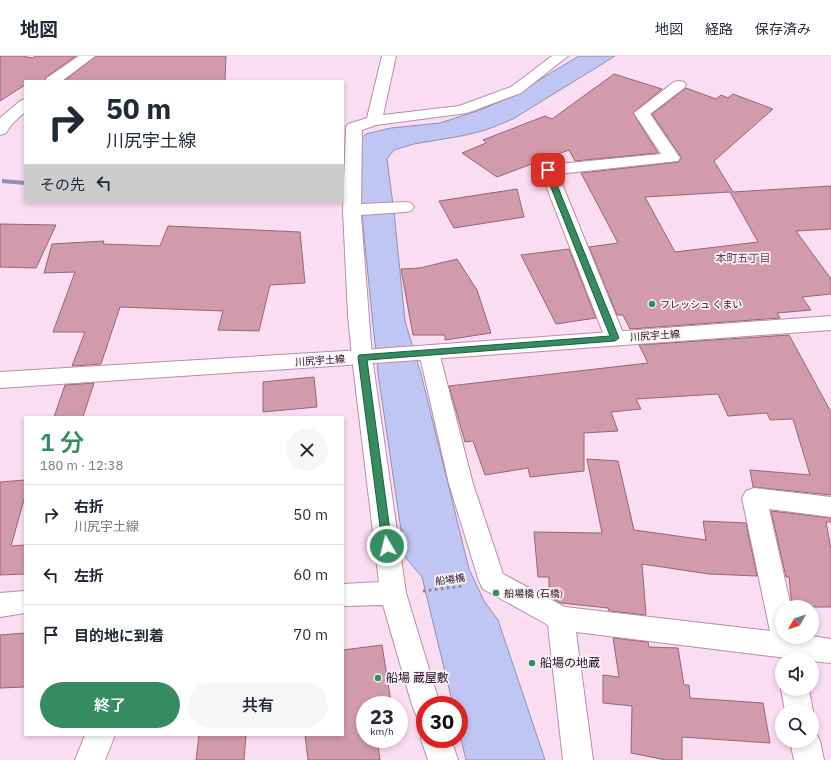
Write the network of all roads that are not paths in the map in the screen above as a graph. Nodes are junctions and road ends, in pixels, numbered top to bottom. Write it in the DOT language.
graph roads {
  1 [pos="88,56"];
  2 [pos="389,56"];
  3 [pos="562,56"];
  4 [pos="53,80"];
  5 [pos="678,85"];
  6 [pos="24,105"];
  7 [pos="374,121"];
  8 [pos="349,123"];
  9 [pos="0,130"];
  10 [pos="405,207"];
  11 [pos="352,210"];
  12 [pos="831,323"];
  13 [pos="615,338"];
  14 [pos="423,352"];
  15 [pos="366,357"];
  16 [pos="0,380"];
  17 [pos="831,507"];
  18 [pos="393,593"];
  19 [pos="344,595"];
  20 [pos="776,600"];
  21 [pos="24,602"];
  22 [pos="0,605"];
  23 [pos="561,618"];
  24 [pos="775,642"];
  25 [pos="791,644"];
  26 [pos="831,651"];
  27 [pos="423,696"];
  28 [pos="100,736"];
  29 [pos="439,748"];
  30 [pos="806,748"];
  31 [pos="90,760"];
  32 [pos="443,760"];
  33 [pos="578,760"];
  34 [pos="809,760"];
  1 -- 4 [label="street"];
  2 -- 7 [label="street"];
  3 -- 7 [label="street"];
  5 -- 13 [label="street"];
  6 -- 9 [label="street"];
  7 -- 8 [label="street"];
  8 -- 11 [label="street"];
  10 -- 11 [label="street"];
  11 -- 15 [label="street"];
  12 -- 13 [label="street, 川尻宇土線"];
  13 -- 14 [label="street, 川尻宇土線"];
  14 -- 15 [label="street, 川尻宇土線"];
  14 -- 23 [label="street"];
  15 -- 16 [label="street, 川尻宇土線"];
  15 -- 18 [label="street"];
  17 -- 20 [label="street"];
  18 -- 19 [label="street"];
  18 -- 27 [label="street"];
  21 -- 22 [label="street"];
  23 -- 24 [label="street"];
  23 -- 33 [label="street"];
  25 -- 26 [label="street"];
  28 -- 31 [label="street"];
  29 -- 32 [label="street"];
  30 -- 34 [label="street"];
}
